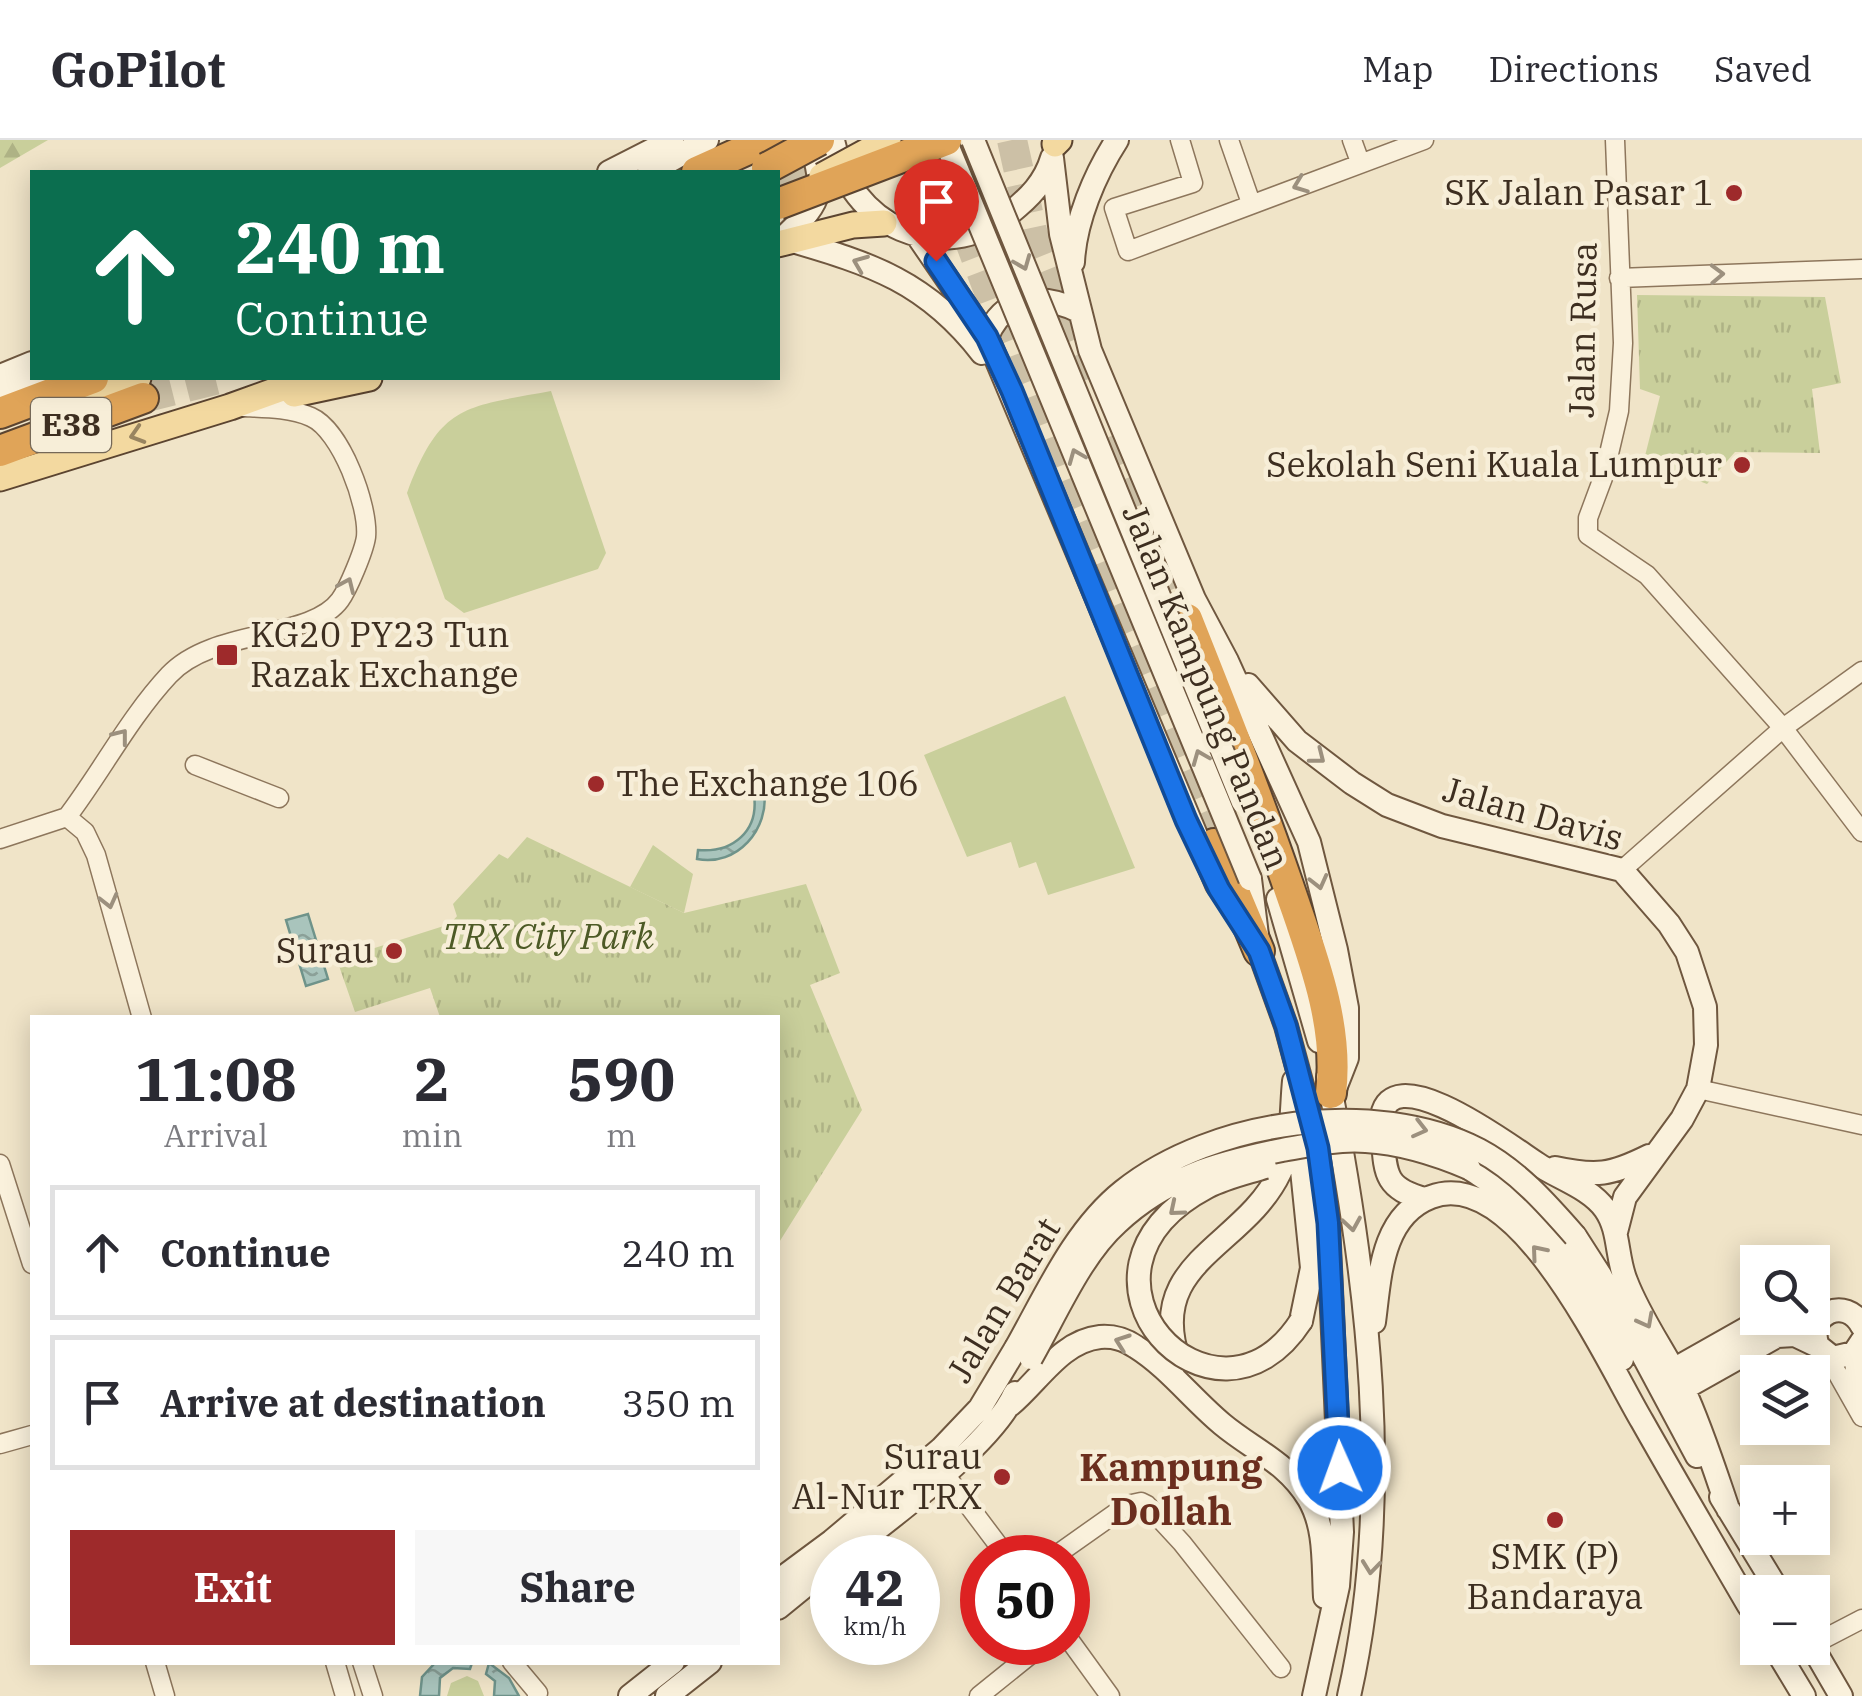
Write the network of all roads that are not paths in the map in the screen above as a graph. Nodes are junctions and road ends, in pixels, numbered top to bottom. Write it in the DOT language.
graph roads {
  1 [pos="672,140"];
  2 [pos="708,140"];
  3 [pos="736,140"];
  4 [pos="808,140"];
  5 [pos="819,140"];
  6 [pos="831,140"];
  7 [pos="888,140"];
  8 [pos="946,140"];
  9 [pos="973,140"];
  10 [pos="1118,140"];
  11 [pos="1180,140"];
  12 [pos="1229,140"];
  13 [pos="1352,140"];
  14 [pos="1424,140"];
  15 [pos="1616,140"];
  16 [pos="1055,146"];
  17 [pos="765,160"];
  18 [pos="1360,162"];
  19 [pos="613,170"];
  20 [pos="653,170"];
  21 [pos="672,170"];
  22 [pos="708,170"];
  23 [pos="780,201"];
  24 [pos="780,201"];
  25 [pos="1250,203"];
  26 [pos="884,223"];
  27 [pos="917,235"];
  28 [pos="781,242"];
  29 [pos="1862,269"];
  30 [pos="1619,278"];
  31 [pos="1072,283"];
  32 [pos="1079,312"];
  33 [pos="987,337"];
  34 [pos="30,364"];
  35 [pos="0,376"];
  36 [pos="38,380"];
  37 [pos="87,380"];
  38 [pos="304,380"];
  39 [pos="359,380"];
  40 [pos="140,388"];
  41 [pos="1012,391"];
  42 [pos="0,394"];
  43 [pos="230,406"];
  44 [pos="0,413"];
  45 [pos="0,425"];
  46 [pos="0,451"];
  47 [pos="0,478"];
  48 [pos="1187,619"];
  49 [pos="1228,661"];
  50 [pos="1862,671"];
  51 [pos="1783,728"];
  52 [pos="196,765"];
  53 [pos="280,798"];
  54 [pos="66,817"];
  55 [pos="1862,832"];
  56 [pos="0,839"];
  57 [pos="1214,844"];
  58 [pos="1622,870"];
  59 [pos="1259,951"];
  60 [pos="141,1015"];
  61 [pos="1286,1026"];
  62 [pos="1294,1081"];
  63 [pos="1698,1089"];
  64 [pos="1327,1118"];
  65 [pos="1862,1125"];
  66 [pos="1658,1152"];
  67 [pos="0,1164"];
  68 [pos="1537,1164"];
  69 [pos="1425,1199"];
  70 [pos="1616,1232"];
  71 [pos="1567,1240"];
  72 [pos="30,1258"];
  73 [pos="1830,1316"];
  74 [pos="1856,1332"];
  75 [pos="1741,1335"];
  76 [pos="1822,1351"];
  77 [pos="1023,1353"];
  78 [pos="1367,1364"];
  79 [pos="1678,1380"];
  80 [pos="1010,1406"];
  81 [pos="1859,1411"];
  82 [pos="1223,1426"];
  83 [pos="30,1435"];
  84 [pos="0,1444"];
  85 [pos="944,1474"];
  86 [pos="1728,1509"];
  87 [pos="868,1535"];
  88 [pos="990,1535"];
  89 [pos="1085,1535"];
  90 [pos="1769,1575"];
  91 [pos="780,1580"];
  92 [pos="810,1582"];
  93 [pos="1740,1586"];
  94 [pos="1740,1590"];
  95 [pos="780,1606"];
  96 [pos="1862,1619"];
  97 [pos="1830,1636"];
  98 [pos="1328,1640"];
  99 [pos="155,1665"];
  100 [pos="337,1665"];
  101 [pos="363,1665"];
  102 [pos="515,1665"];
  103 [pos="668,1665"];
  104 [pos="706,1665"];
  105 [pos="1017,1665"];
  106 [pos="1088,1665"];
  107 [pos="1785,1665"];
  108 [pos="1823,1665"];
  109 [pos="1281,1668"];
  110 [pos="165,1696"];
  111 [pos="345,1696"];
  112 [pos="373,1696"];
  113 [pos="537,1696"];
  114 [pos="630,1696"];
  115 [pos="667,1696"];
  116 [pos="979,1696"];
  117 [pos="1110,1696"];
  118 [pos="1314,1696"];
  119 [pos="1350,1696"];
  120 [pos="1804,1696"];
  121 [pos="1841,1696"];
  1 -- 19 [label="main road"];
  2 -- 20 [label="main road"];
  3 -- 21 [label="highway"];
  4 -- 28 [label="main road"];
  5 -- 17 [label="highway, bridge"];
  6 -- 17 [label="main road, bridge"];
  6 -- 26 [label="main road"];
  7 -- 23 [label="main road, bridge"];
  8 -- 24 [label="highway, bridge"];
  59 -- 8 [label="main road, Jalan Kampung Pandan, one-way, bridge"];
  9 -- 64 [label="main road, Jalan Kampung Pandan, one-way, bridge"];
  10 -- 31 [label="main road"];
  11 -- 25 [label="street"];
  12 -- 25 [label="street"];
  13 -- 18 [label="street"];
  14 -- 18 [label="street"];
  15 -- 30 [label="street, Jalan Rusa"];
  16 -- 27 [label="main road"];
  16 -- 31 [label="main road"];
  17 -- 22 [label="highway"];
  18 -- 25 [label="street, one-way"];
  26 -- 27 [label="main road"];
  26 -- 28 [label="main road"];
  27 -- 33 [label="main road"];
  41 -- 28 [label="main road, one-way"];
  30 -- 29 [label="street, one-way"];
  30 -- 51 [label="street, Jalan Rusa"];
  31 -- 32 [label="main road"];
  32 -- 33 [label="main road"];
  32 -- 49 [label="main road"];
  33 -- 41 [label="main road"];
  34 -- 35 [label="main road"];
  36 -- 42 [label="main road"];
  37 -- 44 [label="highway, E38"];
  38 -- 43 [label="main road"];
  39 -- 43 [label="main road"];
  40 -- 45 [label="main road"];
  40 -- 46 [label="highway, E38"];
  41 -- 59 [label="main road"];
  43 -- 47 [label="main road, one-way"];
  54 -- 43 [label="street, one-way"];
  48 -- 64 [label="highway"];
  49 -- 58 [label="main road, Jalan Davis, one-way"];
  49 -- 64 [label="main road, one-way"];
  50 -- 51 [label="street"];
  51 -- 55 [label="street"];
  51 -- 58 [label="street"];
  52 -- 53 [label="street"];
  54 -- 56 [label="street"];
  54 -- 60 [label="street, one-way"];
  57 -- 59 [label="highway"];
  58 -- 63 [label="main road, Jalan Davis"];
  59 -- 61 [label="main road, Jalan Kampung Pandan"];
  61 -- 62 [label="main road"];
  61 -- 98 [label="main road, Jalan Kampung Pandan"];
  64 -- 62 [label="main road, one-way, bridge"];
  62 -- 82 [label="main road"];
  63 -- 65 [label="street"];
  63 -- 66 [label="main road, Jalan Davis"];
  64 -- 71 [label="main road, bridge"];
  64 -- 77 [label="main road, Jalan Barat, bridge"];
  64 -- 78 [label="main road, Jalan Kampung Pandan, one-way"];
  66 -- 68 [label="main road"];
  66 -- 70 [label="main road, Jalan Davis"];
  67 -- 72 [label="street"];
  68 -- 69 [label="main road"];
  68 -- 70 [label="main road"];
  69 -- 78 [label="main road"];
  94 -- 69 [label="main road, one-way"];
  70 -- 79 [label="main road, one-way"];
  71 -- 86 [label="main road"];
  71 -- 93 [label="main road"];
  73 -- 74 [label="main road"];
  74 -- 76 [label="main road"];
  74 -- 76 [label="main road"];
  74 -- 81 [label="street"];
  75 -- 79 [label="main road"];
  76 -- 79 [label="main road"];
  76 -- 81 [label="street"];
  77 -- 80 [label="main road, Jalan Barat"];
  77 -- 91 [label="main road, Jalan Barat"];
  78 -- 119 [label="main road, Jalan Kampung Pandan, one-way"];
  79 -- 86 [label="main road"];
  82 -- 80 [label="main road, one-way"];
  80 -- 85 [label="main road, Jalan Barat"];
  82 -- 98 [label="main road"];
  83 -- 84 [label="street"];
  85 -- 87 [label="main road, Jalan Barat"];
  85 -- 88 [label="street"];
  86 -- 90 [label="main road"];
  89 -- 109 [label="street"];
  92 -- 95 [label="main road"];
  96 -- 97 [label="street"];
  98 -- 118 [label="main road, Jalan Kampung Pandan"];
  99 -- 110 [label="street"];
  100 -- 111 [label="street"];
  101 -- 112 [label="street"];
  102 -- 113 [label="street"];
  103 -- 114 [label="main road"];
  104 -- 115 [label="main road"];
  105 -- 116 [label="street"];
  106 -- 117 [label="street"];
  107 -- 120 [label="main road"];
  108 -- 121 [label="main road"];
}
